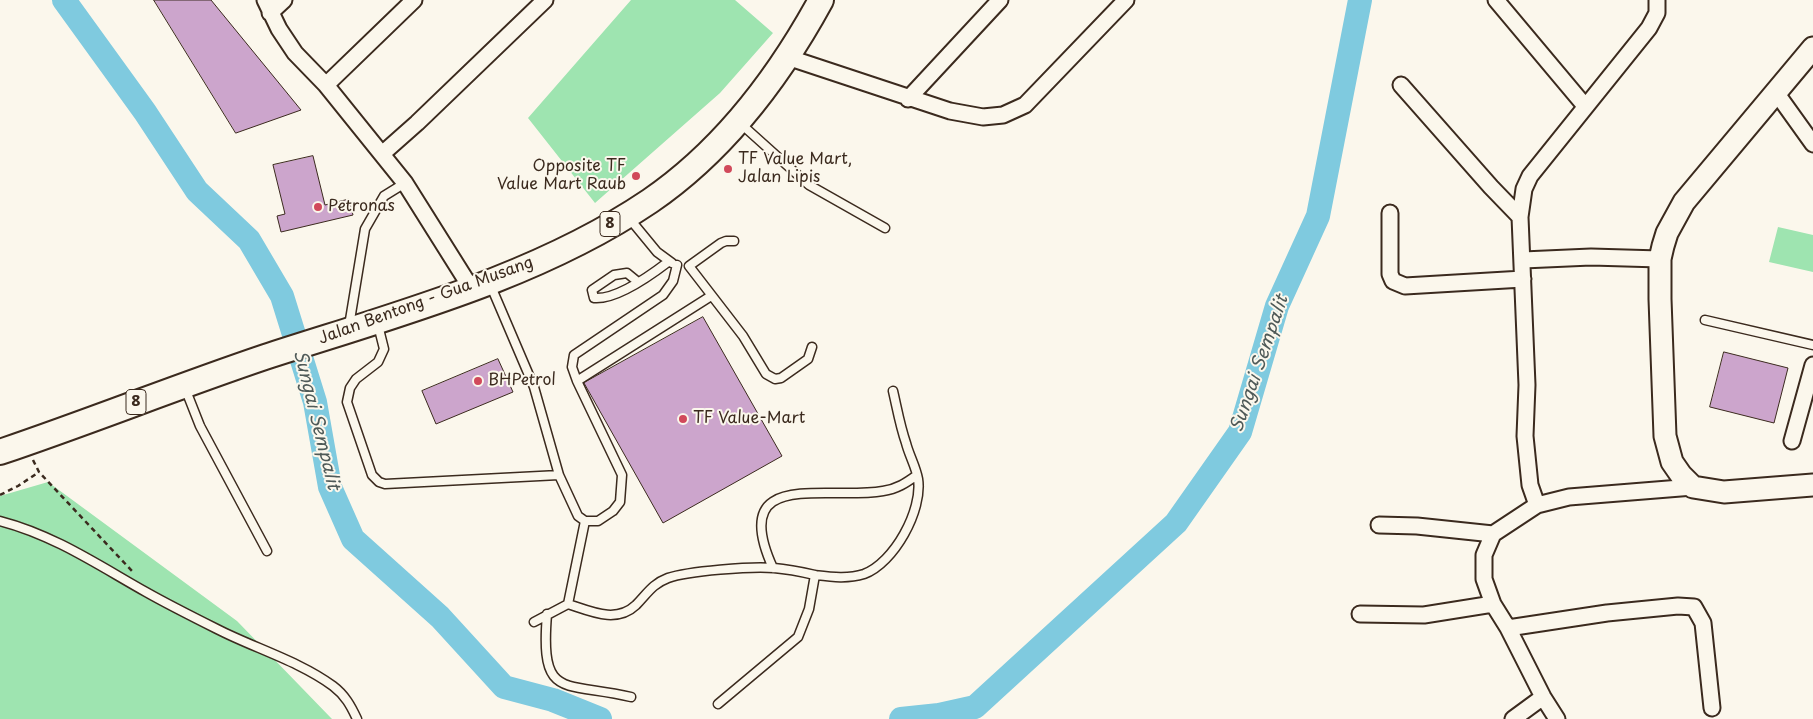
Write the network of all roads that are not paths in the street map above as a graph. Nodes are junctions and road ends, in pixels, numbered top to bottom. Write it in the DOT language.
graph roads {
  1 [pos="284,0"];
  2 [pos="414,0"];
  3 [pos="545,0"];
  4 [pos="820,0"];
  5 [pos="1000,0"];
  6 [pos="1126,0"];
  7 [pos="1496,0"];
  8 [pos="1658,0"];
  9 [pos="268,6"];
  10 [pos="1813,48"];
  11 [pos="786,57"];
  12 [pos="326,85"];
  13 [pos="1401,85"];
  14 [pos="1775,91"];
  15 [pos="908,98"];
  16 [pos="1585,106"];
  17 [pos="739,122"];
  18 [pos="1813,144"];
  19 [pos="382,154"];
  20 [pos="405,183"];
  21 [pos="1390,213"];
  22 [pos="626,214"];
  23 [pos="1520,217"];
  24 [pos="886,228"];
  25 [pos="734,241"];
  26 [pos="1660,259"];
  27 [pos="1523,260"];
  28 [pos="668,262"];
  29 [pos="677,265"];
  30 [pos="689,266"];
  31 [pos="1523,279"];
  32 [pos="638,282"];
  33 [pos="480,285"];
  34 [pos="711,296"];
  35 [pos="377,320"];
  36 [pos="1705,320"];
  37 [pos="349,330"];
  38 [pos="1813,345"];
  39 [pos="812,347"];
  40 [pos="1813,365"];
  41 [pos="577,381"];
  42 [pos="183,384"];
  43 [pos="893,391"];
  44 [pos="1792,441"];
  45 [pos="0,452"];
  46 [pos="559,474"];
  47 [pos="917,475"];
  48 [pos="1813,485"];
  49 [pos="1693,487"];
  50 [pos="1537,505"];
  51 [pos="0,521"];
  52 [pos="585,521"];
  53 [pos="1379,525"];
  54 [pos="1493,534"];
  55 [pos="267,551"];
  56 [pos="773,568"];
  57 [pos="815,575"];
  58 [pos="568,604"];
  59 [pos="1493,604"];
  60 [pos="547,614"];
  61 [pos="1360,614"];
  62 [pos="534,622"];
  63 [pos="1508,628"];
  64 [pos="631,697"];
  65 [pos="1543,697"];
  66 [pos="718,704"];
  67 [pos="1712,708"];
  68 [pos="357,719"];
  69 [pos="1512,719"];
  70 [pos="1557,719"];
  1 -- 9 [label="street"];
  2 -- 12 [label="street"];
  3 -- 19 [label="street"];
  4 -- 11 [label="main road, Jalan Bentong - Gua Musang / 8"];
  5 -- 15 [label="street"];
  6 -- 15 [label="street"];
  7 -- 16 [label="street"];
  8 -- 16 [label="street"];
  9 -- 12 [label="street"];
  10 -- 14 [label="street"];
  11 -- 15 [label="street"];
  11 -- 17 [label="main road, Jalan Bentong - Gua Musang / 8"];
  12 -- 19 [label="street"];
  13 -- 23 [label="street"];
  14 -- 18 [label="street"];
  14 -- 26 [label="street"];
  16 -- 23 [label="street"];
  17 -- 22 [label="main road, Jalan Bentong - Gua Musang / 8"];
  17 -- 24 [label="lane"];
  19 -- 20 [label="street"];
  20 -- 33 [label="street"];
  20 -- 37 [label="lane"];
  21 -- 31 [label="street"];
  22 -- 28 [label="lane"];
  22 -- 33 [label="main road, Jalan Bentong - Gua Musang / 8"];
  23 -- 27 [label="street"];
  25 -- 30 [label="lane"];
  26 -- 27 [label="street"];
  26 -- 49 [label="street"];
  27 -- 31 [label="street"];
  28 -- 29 [label="lane"];
  28 -- 32 [label="lane"];
  29 -- 30 [label="lane"];
  29 -- 41 [label="lane"];
  30 -- 34 [label="lane"];
  31 -- 50 [label="street"];
  32 -- 32 [label="lane"];
  33 -- 35 [label="main road, Jalan Bentong - Gua Musang / 8"];
  33 -- 46 [label="lane"];
  34 -- 39 [label="lane"];
  34 -- 41 [label="lane"];
  35 -- 37 [label="main road, Jalan Bentong - Gua Musang / 8"];
  35 -- 46 [label="lane"];
  36 -- 38 [label="lane"];
  37 -- 42 [label="main road, Jalan Bentong - Gua Musang / 8"];
  40 -- 44 [label="street"];
  41 -- 52 [label="lane"];
  42 -- 45 [label="main road, Jalan Bentong - Gua Musang / 8"];
  42 -- 55 [label="lane"];
  43 -- 47 [label="lane"];
  46 -- 52 [label="lane"];
  47 -- 56 [label="lane"];
  47 -- 57 [label="lane"];
  48 -- 49 [label="street"];
  49 -- 50 [label="street"];
  50 -- 54 [label="street"];
  51 -- 68 [label="lane"];
  52 -- 58 [label="lane"];
  53 -- 54 [label="street"];
  54 -- 59 [label="street"];
  56 -- 57 [label="lane"];
  56 -- 58 [label="lane"];
  57 -- 66 [label="lane"];
  58 -- 60 [label="lane"];
  59 -- 61 [label="street"];
  59 -- 63 [label="street"];
  60 -- 62 [label="lane"];
  60 -- 64 [label="lane"];
  63 -- 65 [label="street"];
  63 -- 67 [label="street"];
  65 -- 69 [label="street"];
  65 -- 70 [label="street"];
}
